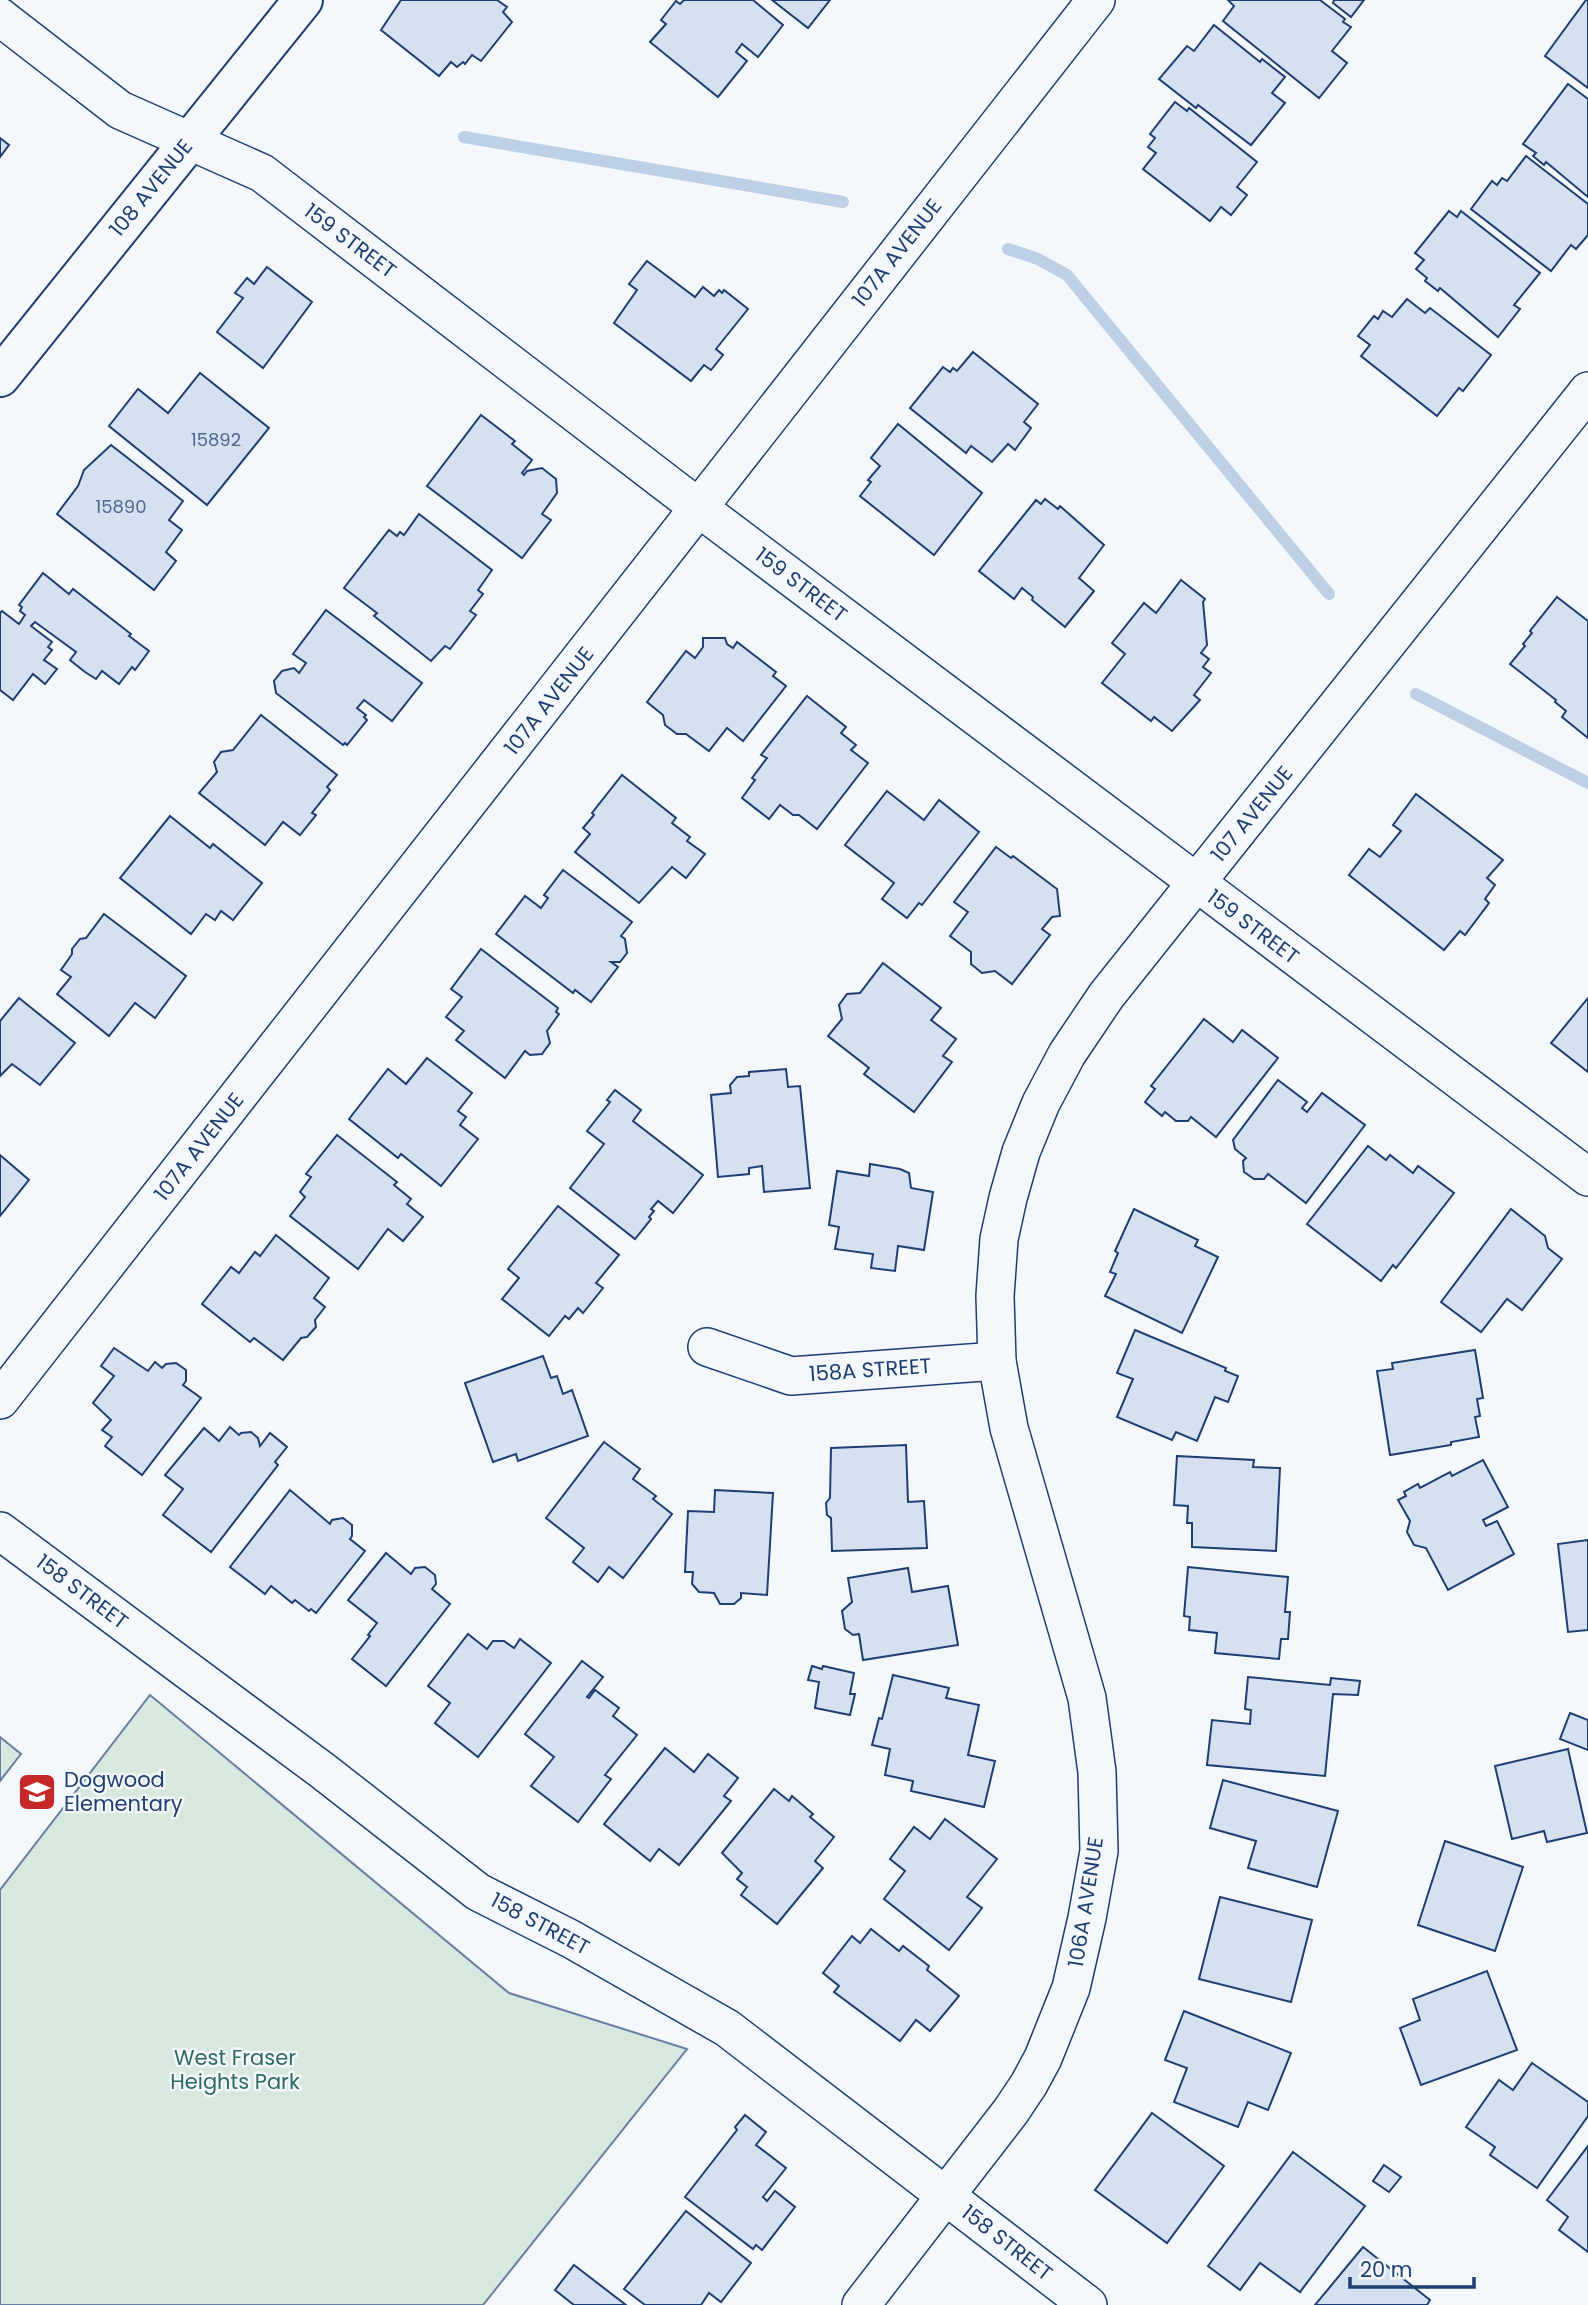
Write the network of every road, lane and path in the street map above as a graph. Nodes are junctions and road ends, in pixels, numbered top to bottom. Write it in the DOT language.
graph roads {
  1 [pos="303,0"];
  2 [pos="1096,0"];
  3 [pos="0,17"];
  4 [pos="189,141"];
  5 [pos="0,377"];
  6 [pos="1588,391"];
  7 [pos="699,508"];
  8 [pos="1196,884"];
  9 [pos="1588,1177"];
  10 [pos="707,1347"];
  11 [pos="997,1361"];
  12 [pos="0,1400"];
  13 [pos="0,1531"];
  14 [pos="945,2195"];
  15 [pos="861,2305"];
  16 [pos="1088,2305"];
  1 -- 4 [label="street, 108 AVENUE"];
  2 -- 7 [label="street, 107A AVENUE"];
  3 -- 4 [label="street, 159 STREET"];
  4 -- 5 [label="street, 108 AVENUE"];
  4 -- 7 [label="street, 159 STREET"];
  6 -- 8 [label="street, 107 AVENUE"];
  7 -- 8 [label="street, 159 STREET"];
  7 -- 12 [label="street, 107A AVENUE"];
  8 -- 9 [label="street, 159 STREET"];
  8 -- 11 [label="street, 107 AVENUE"];
  10 -- 11 [label="street, 158A STREET"];
  11 -- 14 [label="street, 106A AVENUE"];
  13 -- 14 [label="street, 158 STREET"];
  14 -- 15 [label="street, 106A AVENUE"];
  14 -- 16 [label="street, 158 STREET"];
}
